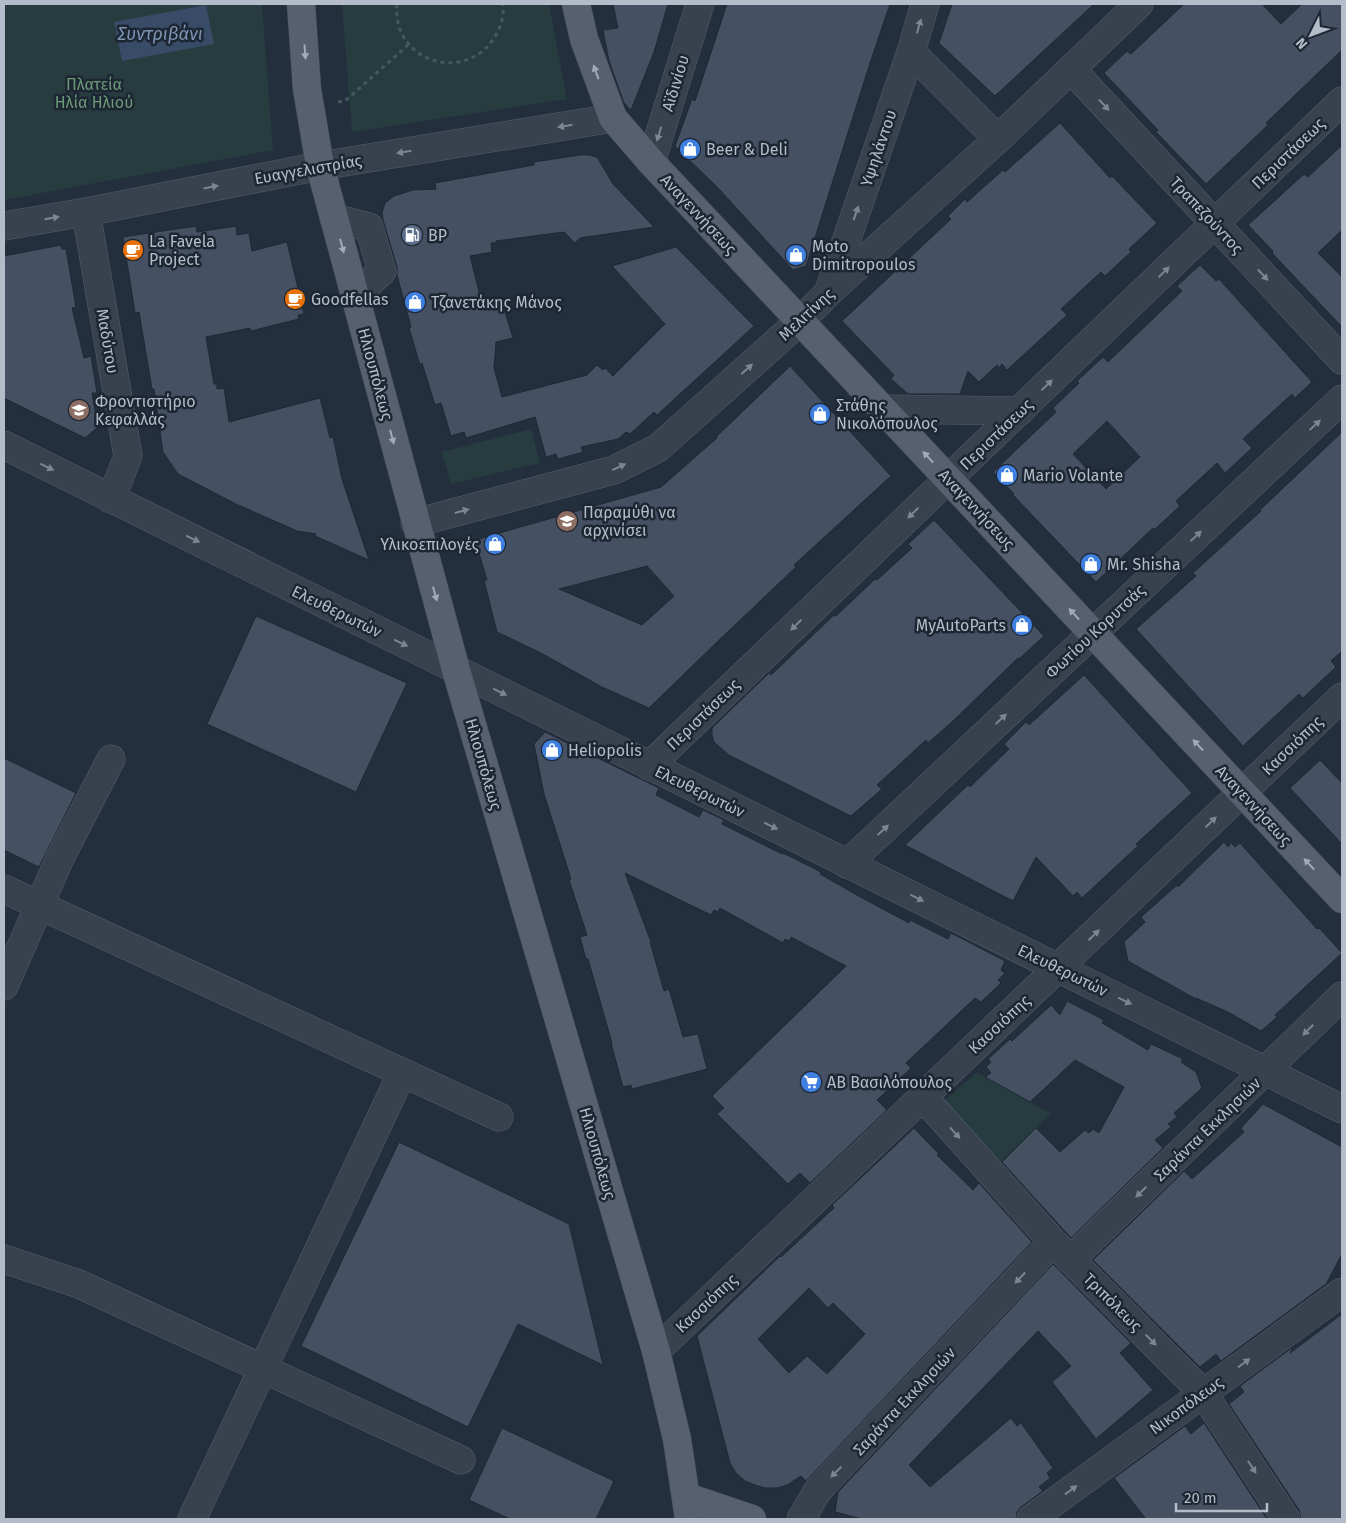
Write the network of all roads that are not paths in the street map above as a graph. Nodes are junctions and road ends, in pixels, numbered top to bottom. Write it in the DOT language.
graph roads {
  1 [pos="301,4"];
  2 [pos="576,4"];
  3 [pos="700,4"];
  4 [pos="925,4"];
  5 [pos="1139,4"];
  6 [pos="911,52"];
  7 [pos="1071,70"];
  8 [pos="1342,102"];
  9 [pos="613,118"];
  10 [pos="998,139"];
  11 [pos="651,162"];
  12 [pos="320,166"];
  13 [pos="86,212"];
  14 [pos="1215,224"];
  15 [pos="4,226"];
  16 [pos="829,292"];
  17 [pos="800,321"];
  18 [pos="1342,360"];
  19 [pos="1342,399"];
  20 [pos="883,409"];
  21 [pos="1020,411"];
  22 [pos="4,445"];
  23 [pos="948,479"];
  24 [pos="111,499"];
  25 [pos="415,523"];
  26 [pos="1092,633"];
  27 [pos="456,670"];
  28 [pos="1342,697"];
  29 [pos="111,759"];
  30 [pos="649,766"];
  31 [pos="1242,793"];
  32 [pos="847,864"];
  33 [pos="4,889"];
  34 [pos="1342,899"];
  35 [pos="39,906"];
  36 [pos="1058,968"];
  37 [pos="4,986"];
  38 [pos="1342,996"];
  39 [pos="1266,1071"];
  40 [pos="402,1073"];
  41 [pos="923,1097"];
  42 [pos="1342,1109"];
  43 [pos="499,1117"];
  44 [pos="1062,1251"];
  45 [pos="4,1258"];
  46 [pos="1342,1292"];
  47 [pos="656,1351"];
  48 [pos="262,1368"];
  49 [pos="1203,1392"];
  50 [pos="461,1460"];
  51 [pos="688,1508"];
  52 [pos="192,1519"];
  53 [pos="752,1519"];
  54 [pos="800,1519"];
  55 [pos="1031,1519"];
  56 [pos="1286,1519"];
  1 -- 12 [label="main road, Ηλιουπόλεως, one-way"];
  9 -- 2 [label="main road, one-way"];
  3 -- 11 [label="street, Αϊδινίου, one-way"];
  6 -- 4 [label="street, Υψηλάντου, one-way"];
  5 -- 7 [label="street, Μελιτίνης"];
  6 -- 10 [label="street"];
  16 -- 6 [label="street, Υψηλάντου, one-way"];
  7 -- 10 [label="street, Μελιτίνης"];
  7 -- 14 [label="street, Τραπεζούντος, one-way"];
  8 -- 14 [label="street, Περιστάσεως"];
  9 -- 11 [label="main road, Αναγεννήσεως"];
  9 -- 12 [label="street, Ευαγγελιστρίας, one-way"];
  10 -- 16 [label="street, Μελιτίνης"];
  11 -- 17 [label="main road, Αναγεννήσεως"];
  13 -- 12 [label="street, Ευαγγελιστρίας, one-way"];
  12 -- 25 [label="main road, Ηλιουπόλεως, one-way"];
  15 -- 13 [label="street, Ευαγγελιστρίας, one-way"];
  13 -- 24 [label="street, Μαδύτου"];
  14 -- 18 [label="street, Τραπεζούντος, one-way"];
  21 -- 14 [label="street, Περιστάσεως, one-way"];
  16 -- 17 [label="street, Μελιτίνης"];
  17 -- 20 [label="main road, Αναγεννήσεως"];
  25 -- 17 [label="street, Μελιτίνης, one-way"];
  26 -- 19 [label="street, Φωτίου Κορυτσάς, one-way"];
  20 -- 21 [label="street"];
  23 -- 20 [label="main road, Αναγεννήσεως, one-way"];
  21 -- 23 [label="street, Περιστάσεως"];
  22 -- 24 [label="street, Ελευθερωτών, one-way"];
  26 -- 23 [label="main road, Αναγεννήσεως, one-way"];
  23 -- 30 [label="street, Περιστάσεως, one-way"];
  24 -- 27 [label="street, Ελευθερωτών, one-way"];
  25 -- 27 [label="main road, Ηλιουπόλεως, one-way"];
  31 -- 26 [label="main road, Αναγεννήσεως, one-way"];
  32 -- 26 [label="street, Φωτίου Κορυτσάς, one-way"];
  27 -- 30 [label="street, Ελευθερωτών, one-way"];
  27 -- 47 [label="main road, Ηλιουπόλεως"];
  28 -- 31 [label="street, Κασσιόπης"];
  29 -- 35 [label="street"];
  30 -- 32 [label="street, Ελευθερωτών, one-way"];
  34 -- 31 [label="main road, Αναγεννήσεως, one-way"];
  36 -- 31 [label="street, Κασσιόπης, one-way"];
  32 -- 36 [label="street, Ελευθερωτών, one-way"];
  33 -- 35 [label="street"];
  35 -- 37 [label="street"];
  35 -- 40 [label="street"];
  36 -- 39 [label="street, Ελευθερωτών, one-way"];
  36 -- 41 [label="street, Κασσιόπης"];
  38 -- 39 [label="street, Σαράντα Εκκλησιών, one-way"];
  39 -- 42 [label="street, Ελευθερωτών"];
  39 -- 44 [label="street, Σαράντα Εκκλησιών, one-way"];
  40 -- 43 [label="street"];
  40 -- 48 [label="street"];
  41 -- 44 [label="street, Τριπόλεως, one-way"];
  41 -- 47 [label="street, Κασσιόπης"];
  44 -- 49 [label="street, Τριπόλεως, one-way"];
  44 -- 54 [label="street, Σαράντα Εκκλησιών, one-way"];
  45 -- 48 [label="street"];
  49 -- 46 [label="street, Νικοπόλεως, one-way"];
  47 -- 51 [label="main road, Ηλιουπόλεως"];
  48 -- 50 [label="street"];
  48 -- 52 [label="street"];
  55 -- 49 [label="street, Νικοπόλεως, one-way"];
  49 -- 56 [label="street, Τριπόλεως, one-way"];
  51 -- 53 [label="main road"];
}
